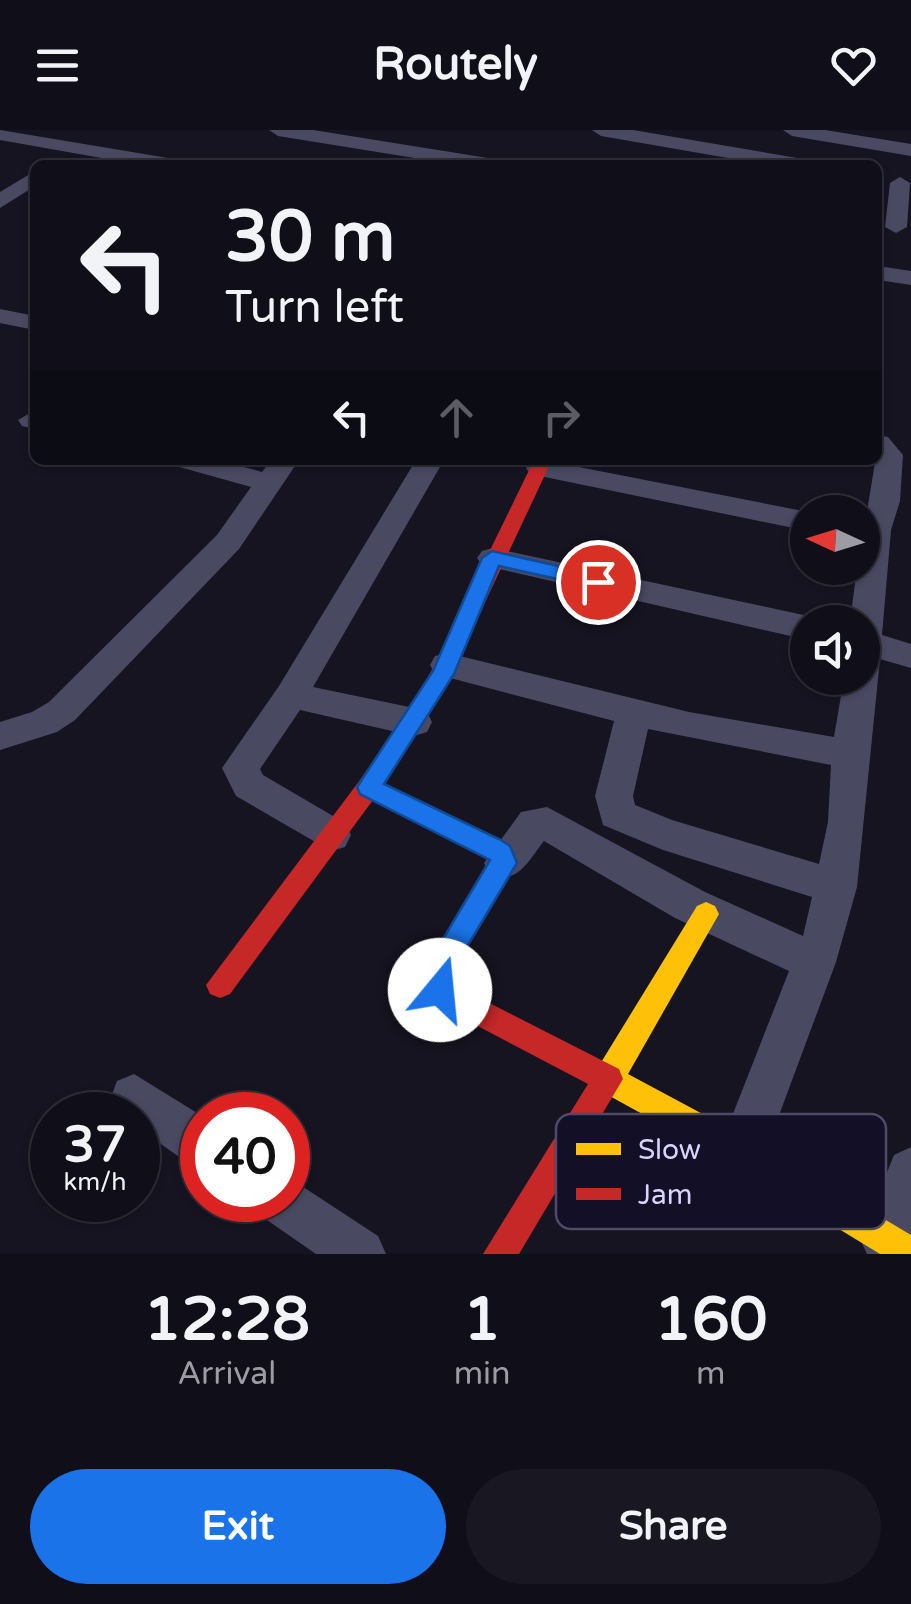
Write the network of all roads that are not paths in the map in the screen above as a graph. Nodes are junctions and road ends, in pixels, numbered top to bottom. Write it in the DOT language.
graph roads {
  1 [pos="106,130"];
  2 [pos="278,130"];
  3 [pos="601,130"];
  4 [pos="792,130"];
  5 [pos="0,134"];
  6 [pos="78,148"];
  7 [pos="911,150"];
  8 [pos="61,160"];
  9 [pos="117,160"];
  10 [pos="463,160"];
  11 [pos="774,160"];
  12 [pos="30,180"];
  13 [pos="906,184"];
  14 [pos="3,196"];
  15 [pos="895,227"];
  16 [pos="882,274"];
  17 [pos="911,278"];
  18 [pos="0,316"];
  19 [pos="30,321"];
  20 [pos="892,445"];
  21 [pos="227,465"];
  22 [pos="427,465"];
  23 [pos="541,465"];
  24 [pos="547,465"];
  25 [pos="277,471"];
  26 [pos="790,518"];
  27 [pos="884,518"];
  28 [pos="492,558"];
  29 [pos="871,605"];
  30 [pos="790,624"];
  31 [pos="911,656"];
  32 [pos="880,657"];
  33 [pos="447,665"];
  34 [pos="291,695"];
  35 [pos="858,695"];
  36 [pos="634,713"];
  37 [pos="414,722"];
  38 [pos="0,736"];
  39 [pos="850,754"];
  40 [pos="369,787"];
  41 [pos="330,835"];
  42 [pos="504,863"];
  43 [pos="838,886"];
  44 [pos="706,914"];
  45 [pos="815,962"];
  46 [pos="220,985"];
  47 [pos="608,1078"];
  48 [pos="586,1114"];
  49 [pos="673,1114"];
  50 [pos="757,1114"];
  51 [pos="556,1163"];
  52 [pos="911,1172"];
  53 [pos="310,1219"];
  54 [pos="886,1226"];
  55 [pos="857,1229"];
  56 [pos="878,1243"];
  57 [pos="360,1254"];
  58 [pos="500,1254"];
  1 -- 6 [label="street"];
  2 -- 10 [label="street"];
  3 -- 11 [label="street"];
  4 -- 7 [label="street"];
  5 -- 6 [label="street"];
  6 -- 8 [label="street"];
  6 -- 9 [label="street"];
  12 -- 14 [label="street"];
  13 -- 15 [label="street"];
  16 -- 17 [label="street"];
  18 -- 19 [label="street"];
  20 -- 27 [label="street"];
  21 -- 25 [label="street"];
  22 -- 34 [label="street"];
  23 -- 28 [label="street"];
  24 -- 26 [label="street"];
  25 -- 38 [label="street"];
  27 -- 29 [label="street"];
  28 -- 30 [label="street"];
  28 -- 33 [label="street"];
  31 -- 32 [label="street"];
  33 -- 36 [label="street"];
  33 -- 37 [label="street"];
  34 -- 37 [label="street"];
  34 -- 41 [label="street"];
  35 -- 39 [label="street"];
  36 -- 39 [label="street"];
  36 -- 43 [label="street"];
  37 -- 40 [label="street"];
  39 -- 43 [label="street"];
  40 -- 41 [label="street"];
  40 -- 42 [label="street"];
  41 -- 46 [label="street"];
  42 -- 44 [label="street"];
  42 -- 47 [label="street"];
  43 -- 45 [label="street"];
  44 -- 45 [label="street"];
  44 -- 47 [label="street"];
  45 -- 50 [label="street"];
  47 -- 48 [label="street"];
  47 -- 49 [label="street"];
  51 -- 58 [label="street"];
  52 -- 54 [label="street"];
  53 -- 57 [label="street"];
  55 -- 56 [label="street"];
}
